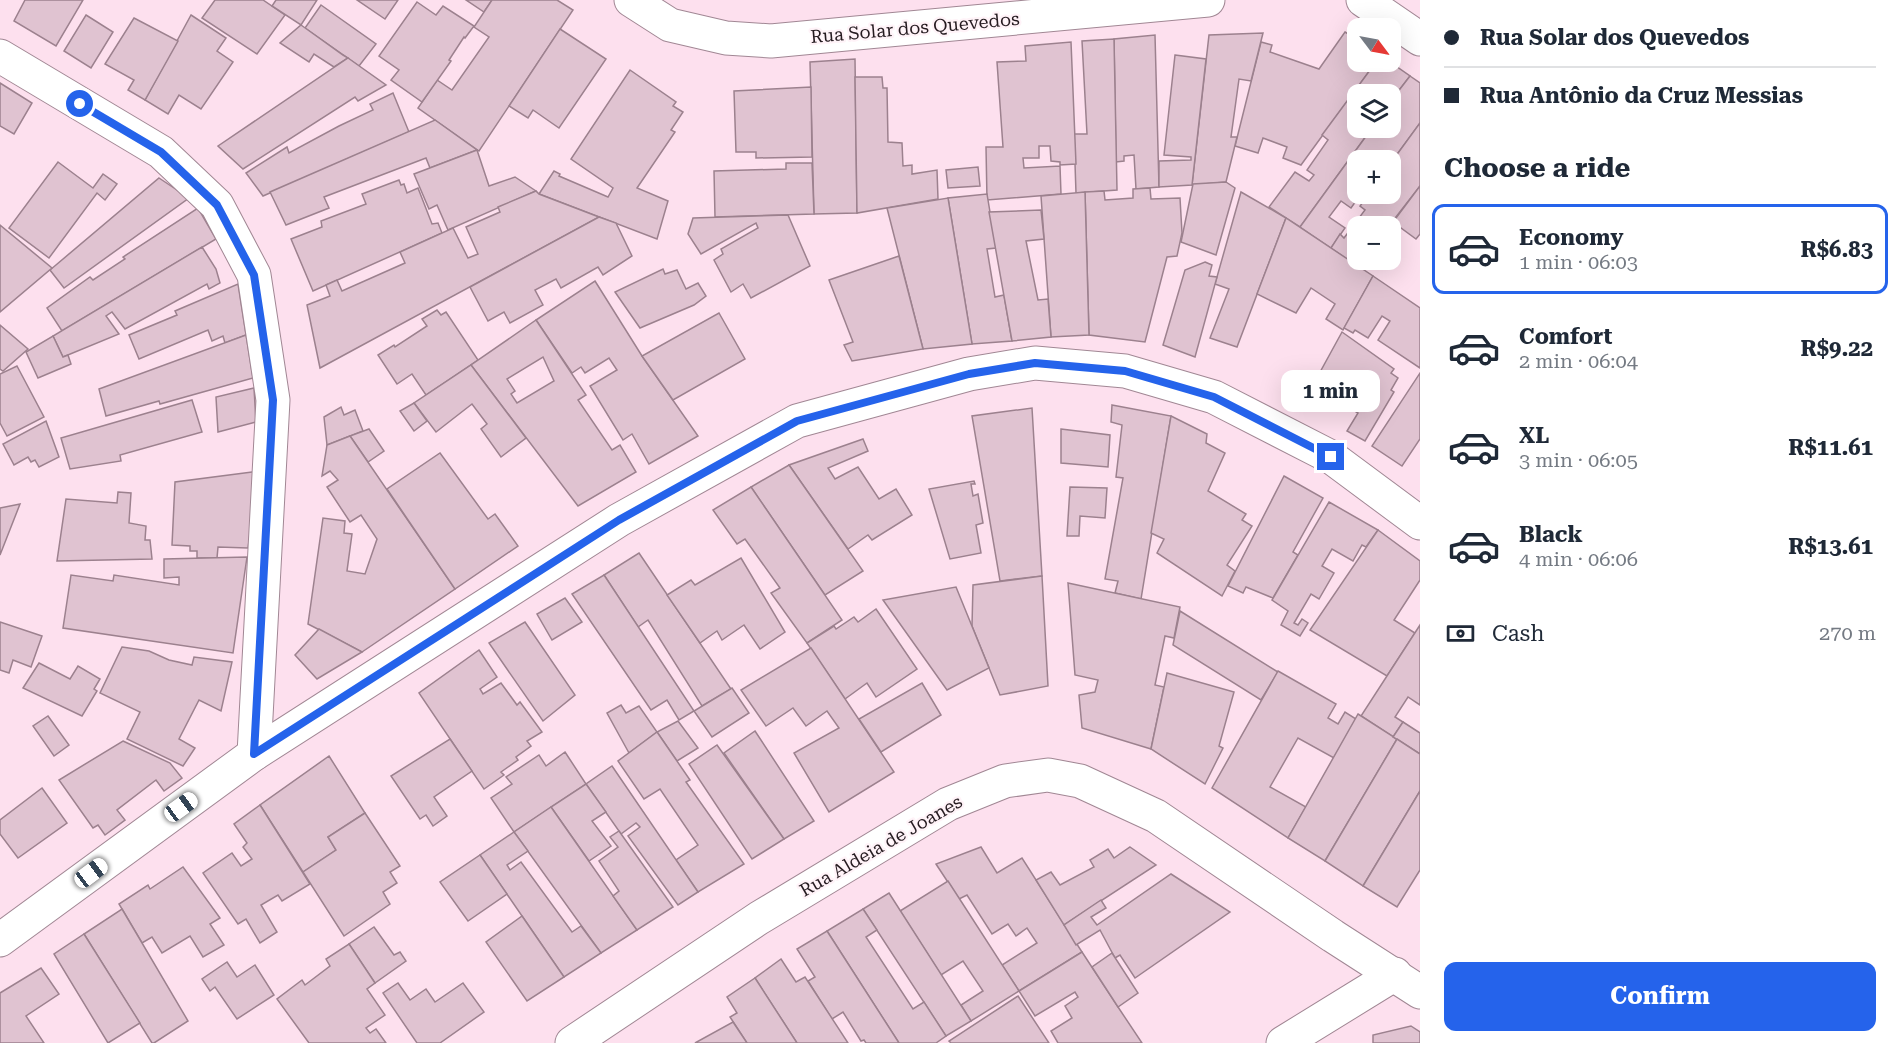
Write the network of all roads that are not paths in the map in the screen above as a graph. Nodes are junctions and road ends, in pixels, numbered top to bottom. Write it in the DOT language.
graph roads {
  1 [pos="631,0"];
  2 [pos="1208,0"];
  3 [pos="1364,0"];
  4 [pos="1420,39"];
  5 [pos="0,56"];
  6 [pos="1420,523"];
  7 [pos="254,754"];
  8 [pos="0,940"];
  9 [pos="1407,983"];
  10 [pos="572,1043"];
  11 [pos="1283,1043"];
  1 -- 2 [label="street, Rua Solar dos Quevedos"];
  3 -- 4 [label="street"];
  5 -- 7 [label="street"];
  6 -- 7 [label="street"];
  7 -- 8 [label="street"];
  9 -- 10 [label="street, Rua Aldeia de Joanes"];
  9 -- 11 [label="street"];
}
